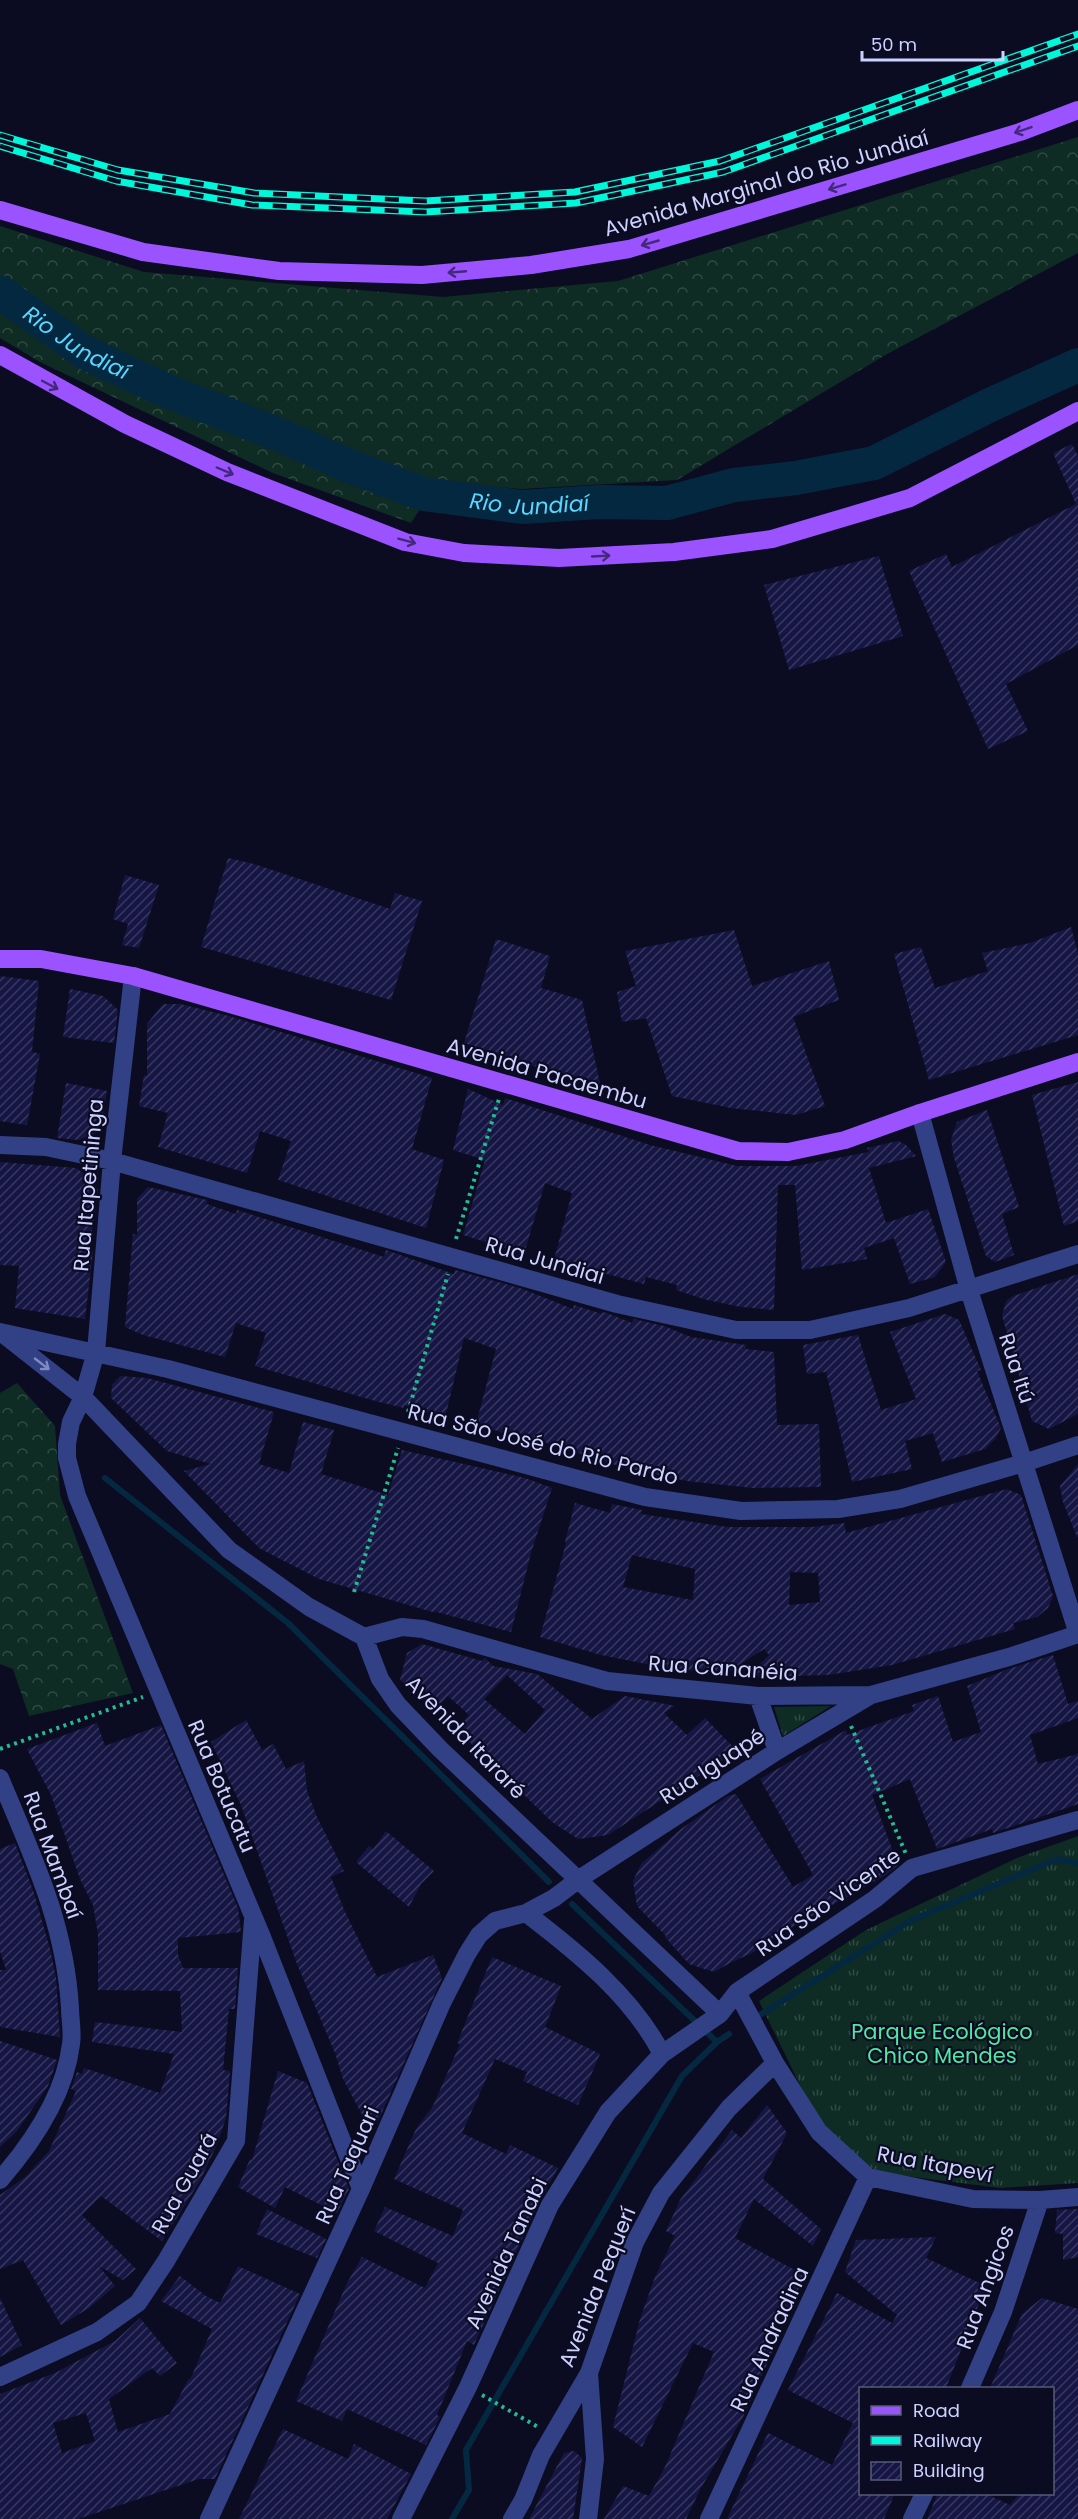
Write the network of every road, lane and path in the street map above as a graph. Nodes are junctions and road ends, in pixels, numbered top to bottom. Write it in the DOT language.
graph roads {
  1 [pos="1078,110"];
  2 [pos="0,210"];
  3 [pos="0,355"];
  4 [pos="1078,411"];
  5 [pos="0,959"];
  6 [pos="133,976"];
  7 [pos="1078,1062"];
  8 [pos="500,1098"];
  9 [pos="920,1113"];
  10 [pos="0,1144"];
  11 [pos="112,1161"];
  12 [pos="456,1239"];
  13 [pos="1078,1254"];
  14 [pos="449,1269"];
  15 [pos="969,1290"];
  16 [pos="0,1332"];
  17 [pos="96,1352"];
  18 [pos="83,1396"];
  19 [pos="408,1412"];
  20 [pos="1078,1445"];
  21 [pos="398,1448"];
  22 [pos="1024,1463"];
  23 [pos="354,1592"];
  24 [pos="1078,1634"];
  25 [pos="364,1637"];
  26 [pos="159,1692"];
  27 [pos="871,1695"];
  28 [pos="758,1696"];
  29 [pos="845,1710"];
  30 [pos="0,1749"];
  31 [pos="777,1751"];
  32 [pos="0,1778"];
  33 [pos="1078,1820"];
  34 [pos="912,1868"];
  35 [pos="579,1879"];
  36 [pos="526,1913"];
  37 [pos="253,1919"];
  38 [pos="737,1992"];
  39 [pos="720,2014"];
  40 [pos="662,2054"];
  41 [pos="775,2063"];
  42 [pos="868,2177"];
  43 [pos="0,2180"];
  44 [pos="361,2190"];
  45 [pos="1078,2197"];
  46 [pos="1040,2200"];
  47 [pos="589,2373"];
  48 [pos="0,2377"];
  49 [pos="468,2387"];
  50 [pos="970,2387"];
  51 [pos="542,2428"];
  52 [pos="923,2495"];
  53 [pos="209,2519"];
  54 [pos="401,2519"];
  55 [pos="513,2519"];
  56 [pos="588,2519"];
  57 [pos="709,2519"];
  58 [pos="912,2519"];
  1 -- 2 [label="main road, Avenida Marginal do Rio Jundiaí, one-way"];
  3 -- 4 [label="main road, one-way"];
  5 -- 6 [label="main road, Avenida Pacaembu"];
  6 -- 9 [label="main road, Avenida Pacaembu"];
  6 -- 11 [label="street, Rua Itapetininga"];
  7 -- 9 [label="main road, Avenida Pacaembu"];
  8 -- 12 [label="path"];
  9 -- 15 [label="street, Rua Itú"];
  10 -- 11 [label="street, Rua Jundiai"];
  11 -- 15 [label="street, Rua Jundiai"];
  11 -- 17 [label="street, Rua Itapetininga"];
  13 -- 15 [label="street, Rua Jundiai"];
  14 -- 19 [label="path"];
  15 -- 22 [label="street, Rua Itú"];
  16 -- 17 [label="street, Rua São José do Rio Pardo"];
  16 -- 18 [label="street, one-way"];
  17 -- 18 [label="street, Rua Itapetininga"];
  17 -- 22 [label="street, Rua São José do Rio Pardo"];
  18 -- 25 [label="street"];
  18 -- 26 [label="street, Rua Botucatu"];
  20 -- 22 [label="street, Rua São José do Rio Pardo"];
  21 -- 23 [label="path"];
  22 -- 24 [label="street, Rua Itú"];
  24 -- 27 [label="street, Rua Cananéia"];
  25 -- 28 [label="street, Rua Cananéia"];
  25 -- 35 [label="street, Avenida Itararé"];
  26 -- 30 [label="path"];
  26 -- 37 [label="street, Rua Botucatu"];
  27 -- 28 [label="street, Rua Cananéia"];
  27 -- 29 [label="street, Rua Iguapé"];
  28 -- 31 [label="street"];
  29 -- 31 [label="street, Rua Iguapé"];
  29 -- 34 [label="path"];
  31 -- 35 [label="street, Rua Iguapé"];
  32 -- 43 [label="street, Rua Mambaí"];
  33 -- 34 [label="street, Rua São Vicente"];
  34 -- 38 [label="street, Rua São Vicente"];
  35 -- 36 [label="street, Rua Taquari"];
  35 -- 39 [label="street, Avenida Itararé"];
  36 -- 40 [label="street"];
  36 -- 44 [label="street, Rua Taquari"];
  37 -- 44 [label="street, Rua Botucatu"];
  37 -- 48 [label="street, Rua Guará"];
  38 -- 39 [label="street, Rua São Vicente"];
  38 -- 41 [label="street, Rua Itapeví"];
  39 -- 40 [label="street, Avenida Tanabi"];
  40 -- 49 [label="street, Avenida Tanabi"];
  41 -- 42 [label="street, Rua Itapeví"];
  41 -- 47 [label="street, Avenida Pequerí"];
  42 -- 46 [label="street, Rua Itapeví"];
  42 -- 57 [label="street, Rua Andradina"];
  44 -- 53 [label="street, Rua Taquari"];
  45 -- 46 [label="street, Rua Itapeví"];
  46 -- 50 [label="street, Rua Angicos"];
  47 -- 55 [label="street, Avenida Pequerí"];
  47 -- 56 [label="street"];
  49 -- 51 [label="path"];
  49 -- 54 [label="street, Avenida Tanabi"];
  52 -- 58 [label="street"];
}
